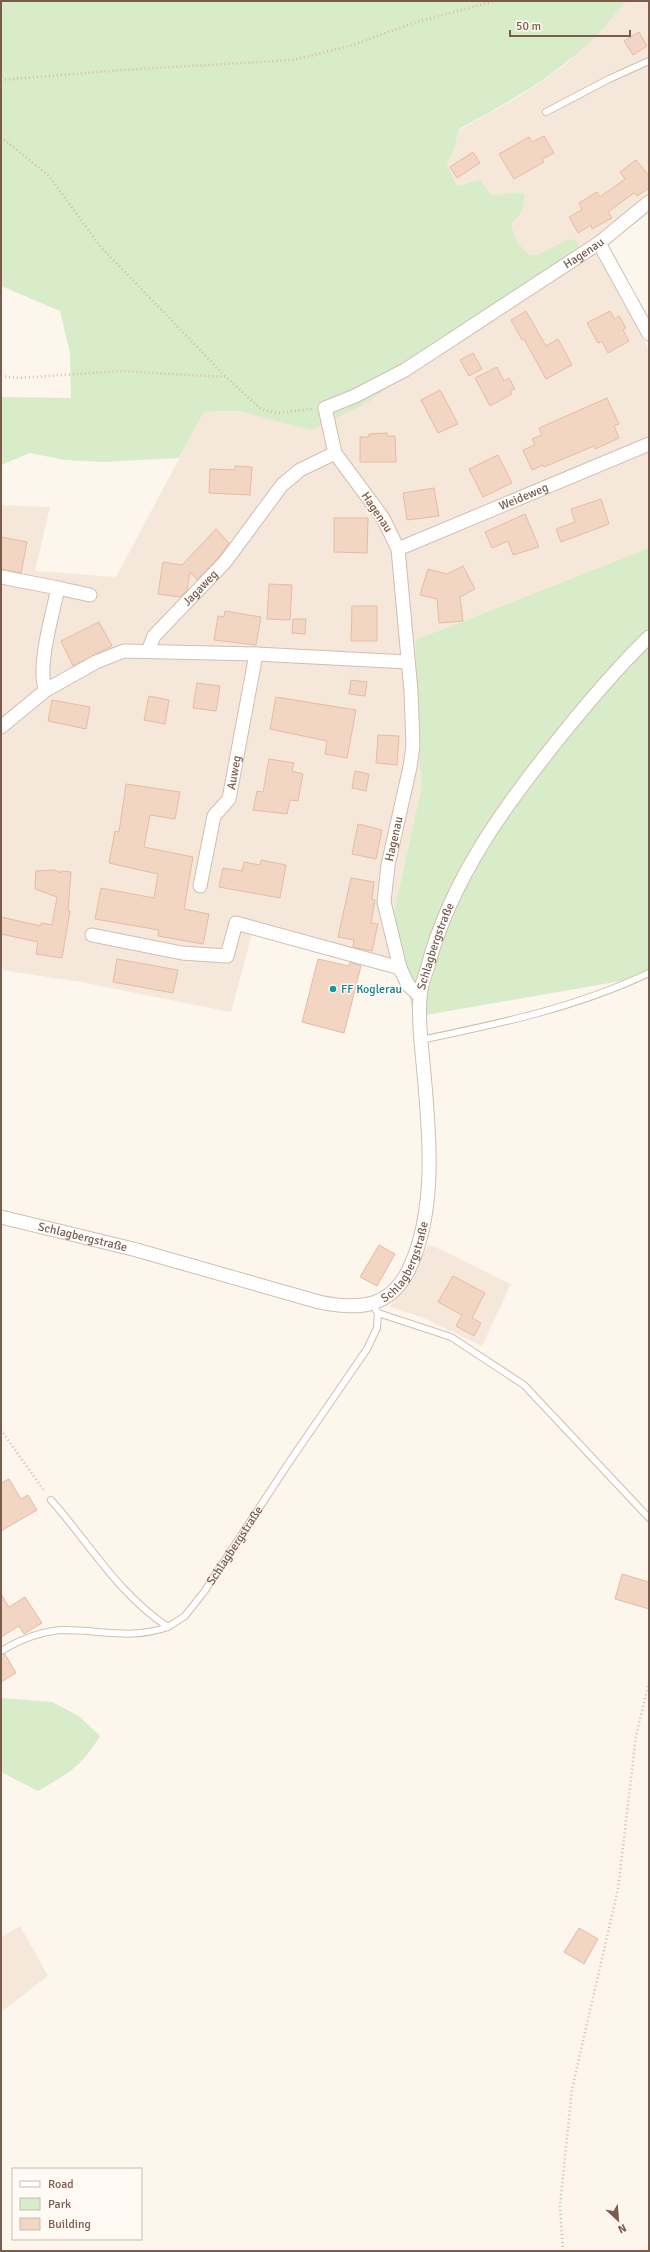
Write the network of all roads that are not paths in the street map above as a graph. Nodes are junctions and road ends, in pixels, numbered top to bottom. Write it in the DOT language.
graph roads {
  1 [pos="649,61"];
  2 [pos="546,112"];
  3 [pos="649,202"];
  4 [pos="599,243"];
  5 [pos="649,334"];
  6 [pos="649,444"];
  7 [pos="335,453"];
  8 [pos="398,549"];
  9 [pos="1,577"];
  10 [pos="58,588"];
  11 [pos="90,595"];
  12 [pos="649,637"];
  13 [pos="148,651"];
  14 [pos="256,654"];
  15 [pos="408,662"];
  16 [pos="46,690"];
  17 [pos="1,727"];
  18 [pos="200,886"];
  19 [pos="92,935"];
  20 [pos="400,968"];
  21 [pos="649,973"];
  22 [pos="420,996"];
  23 [pos="421,1040"];
  24 [pos="1,1217"];
  25 [pos="375,1309"];
  26 [pos="51,1500"];
  27 [pos="649,1518"];
  28 [pos="168,1627"];
  29 [pos="1,1651"];
  1 -- 2 [label="lane"];
  3 -- 4 [label="street, Hagenau"];
  4 -- 5 [label="street"];
  4 -- 7 [label="street, Hagenau"];
  6 -- 8 [label="street, Weideweg"];
  7 -- 8 [label="street, Hagenau"];
  7 -- 13 [label="street, Jagaweg"];
  8 -- 15 [label="street, Hagenau"];
  9 -- 10 [label="street"];
  10 -- 11 [label="street"];
  10 -- 16 [label="street"];
  12 -- 22 [label="street, Schlagbergstraße"];
  13 -- 14 [label="street"];
  13 -- 16 [label="street"];
  14 -- 15 [label="street"];
  14 -- 18 [label="street, Auweg"];
  15 -- 20 [label="street, Hagenau"];
  16 -- 17 [label="street"];
  19 -- 20 [label="street"];
  20 -- 22 [label="street, Hagenau"];
  21 -- 23 [label="lane"];
  22 -- 23 [label="street, Schlagbergstraße"];
  23 -- 25 [label="street, Schlagbergstraße"];
  24 -- 25 [label="street, Schlagbergstraße"];
  25 -- 27 [label="lane, Schlagbergstraße"];
  25 -- 28 [label="lane, Schlagbergstraße"];
  26 -- 28 [label="lane"];
  28 -- 29 [label="lane, Schlagbergstraße"];
}
